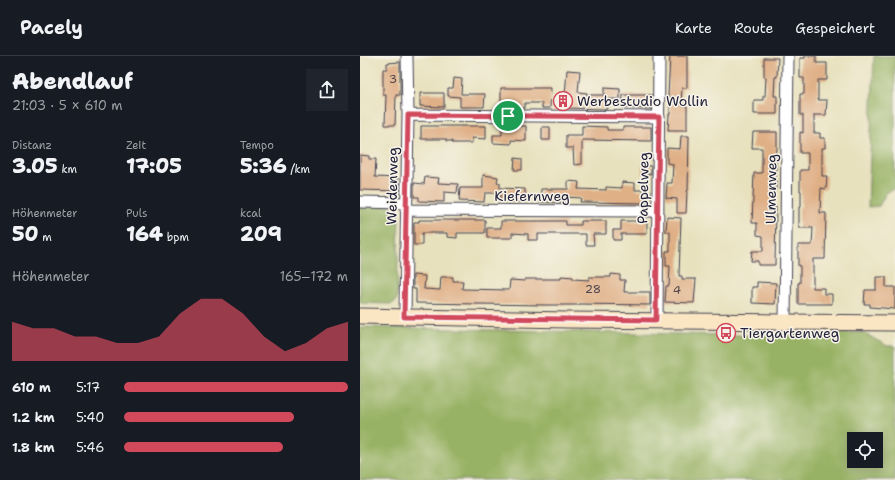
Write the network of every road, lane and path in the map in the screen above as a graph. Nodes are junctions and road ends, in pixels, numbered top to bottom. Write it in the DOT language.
graph roads {
  1 [pos="407,56"];
  2 [pos="660,56"];
  3 [pos="788,56"];
  4 [pos="408,115"];
  5 [pos="659,117"];
  6 [pos="360,202"];
  7 [pos="406,207"];
  8 [pos="658,212"];
  9 [pos="360,316"];
  10 [pos="404,317"];
  11 [pos="656,320"];
  12 [pos="785,322"];
  13 [pos="895,323"];
  1 -- 4 [label="street, Weidenweg"];
  2 -- 5 [label="street, Pappelweg"];
  3 -- 12 [label="street, Ulmenweg"];
  4 -- 5 [label="street"];
  4 -- 7 [label="street, Weidenweg"];
  5 -- 8 [label="street, Pappelweg"];
  6 -- 7 [label="street, Kiefernweg"];
  7 -- 8 [label="street, Kiefernweg"];
  7 -- 10 [label="street, Weidenweg"];
  8 -- 11 [label="street, Pappelweg"];
  9 -- 10 [label="street"];
  10 -- 11 [label="street"];
  11 -- 12 [label="street"];
  12 -- 13 [label="street"];
}
